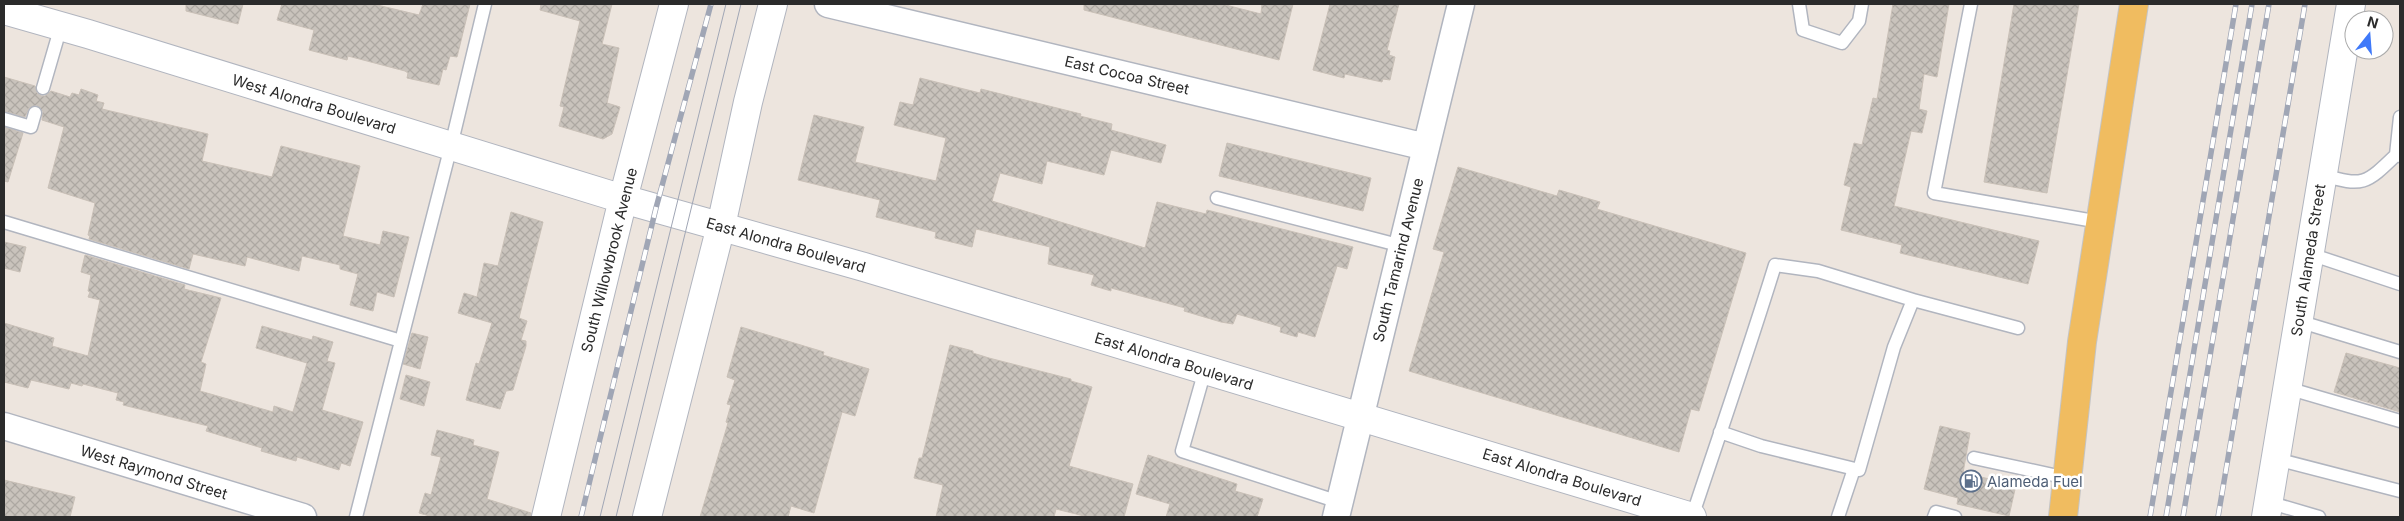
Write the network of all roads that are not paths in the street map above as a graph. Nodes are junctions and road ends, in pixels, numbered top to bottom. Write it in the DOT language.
graph roads {
  1 [pos="485,4"];
  2 [pos="674,4"];
  3 [pos="773,4"];
  4 [pos="828,4"];
  5 [pos="1461,4"];
  6 [pos="1799,4"];
  7 [pos="1862,4"];
  8 [pos="1971,4"];
  9 [pos="2134,4"];
  10 [pos="2351,4"];
  11 [pos="4,12"];
  12 [pos="61,26"];
  13 [pos="43,88"];
  14 [pos="35,114"];
  15 [pos="2400,117"];
  16 [pos="4,119"];
  17 [pos="451,146"];
  18 [pos="1426,147"];
  19 [pos="2398,156"];
  20 [pos="2323,175"];
  21 [pos="1217,198"];
  22 [pos="623,199"];
  23 [pos="4,222"];
  24 [pos="2100,222"];
  25 [pos="721,226"];
  26 [pos="1402,246"];
  27 [pos="2310,254"];
  28 [pos="2400,284"];
  29 [pos="1913,300"];
  30 [pos="2298,321"];
  31 [pos="2018,328"];
  32 [pos="401,341"];
  33 [pos="2400,352"];
  34 [pos="1206,370"];
  35 [pos="2287,388"];
  36 [pos="1360,416"];
  37 [pos="2400,421"];
  38 [pos="4,426"];
  39 [pos="1720,432"];
  40 [pos="1974,458"];
  41 [pos="2276,459"];
  42 [pos="1854,469"];
  43 [pos="2067,478"];
  44 [pos="2400,491"];
  45 [pos="1338,510"];
  46 [pos="2267,510"];
  47 [pos="303,517"];
  48 [pos="356,517"];
  49 [pos="546,517"];
  50 [pos="647,517"];
  51 [pos="1692,517"];
  52 [pos="1838,517"];
  53 [pos="1934,517"];
  54 [pos="1955,517"];
  55 [pos="2063,517"];
  56 [pos="2318,517"];
  1 -- 17 [label="lane"];
  2 -- 22 [label="main road, South Willowbrook Avenue"];
  3 -- 25 [label="main road"];
  4 -- 18 [label="street, East Cocoa Street"];
  5 -- 18 [label="street, South Tamarind Avenue"];
  6 -- 7 [label="lane"];
  8 -- 24 [label="lane"];
  9 -- 24 [label="main road"];
  10 -- 20 [label="main road, South Alameda Street"];
  11 -- 12 [label="main road, West Alondra Boulevard"];
  12 -- 13 [label="lane"];
  12 -- 17 [label="main road, West Alondra Boulevard"];
  14 -- 16 [label="lane"];
  15 -- 19 [label="lane"];
  17 -- 22 [label="main road, West Alondra Boulevard"];
  17 -- 32 [label="lane"];
  18 -- 26 [label="street, South Tamarind Avenue"];
  19 -- 20 [label="lane"];
  20 -- 27 [label="main road, South Alameda Street"];
  21 -- 26 [label="lane"];
  22 -- 25 [label="main road, East Alondra Boulevard"];
  22 -- 49 [label="main road, South Willowbrook Avenue"];
  23 -- 32 [label="lane"];
  24 -- 43 [label="main road"];
  25 -- 34 [label="main road, East Alondra Boulevard"];
  25 -- 50 [label="main road"];
  26 -- 36 [label="street, South Tamarind Avenue"];
  27 -- 28 [label="lane"];
  27 -- 30 [label="main road, South Alameda Street"];
  29 -- 31 [label="lane"];
  29 -- 39 [label="lane"];
  29 -- 42 [label="lane"];
  30 -- 33 [label="lane"];
  30 -- 35 [label="main road, South Alameda Street"];
  32 -- 48 [label="lane"];
  34 -- 36 [label="main road, East Alondra Boulevard"];
  34 -- 45 [label="lane"];
  35 -- 37 [label="lane"];
  35 -- 41 [label="main road, South Alameda Street"];
  36 -- 45 [label="street, South Tamarind Avenue"];
  36 -- 51 [label="main road, East Alondra Boulevard"];
  38 -- 47 [label="street, West Raymond Street"];
  39 -- 42 [label="lane"];
  39 -- 51 [label="lane"];
  40 -- 43 [label="lane"];
  41 -- 44 [label="lane"];
  41 -- 46 [label="main road, South Alameda Street"];
  42 -- 52 [label="lane"];
  43 -- 55 [label="main road"];
  46 -- 56 [label="lane"];
  53 -- 54 [label="lane"];
}
